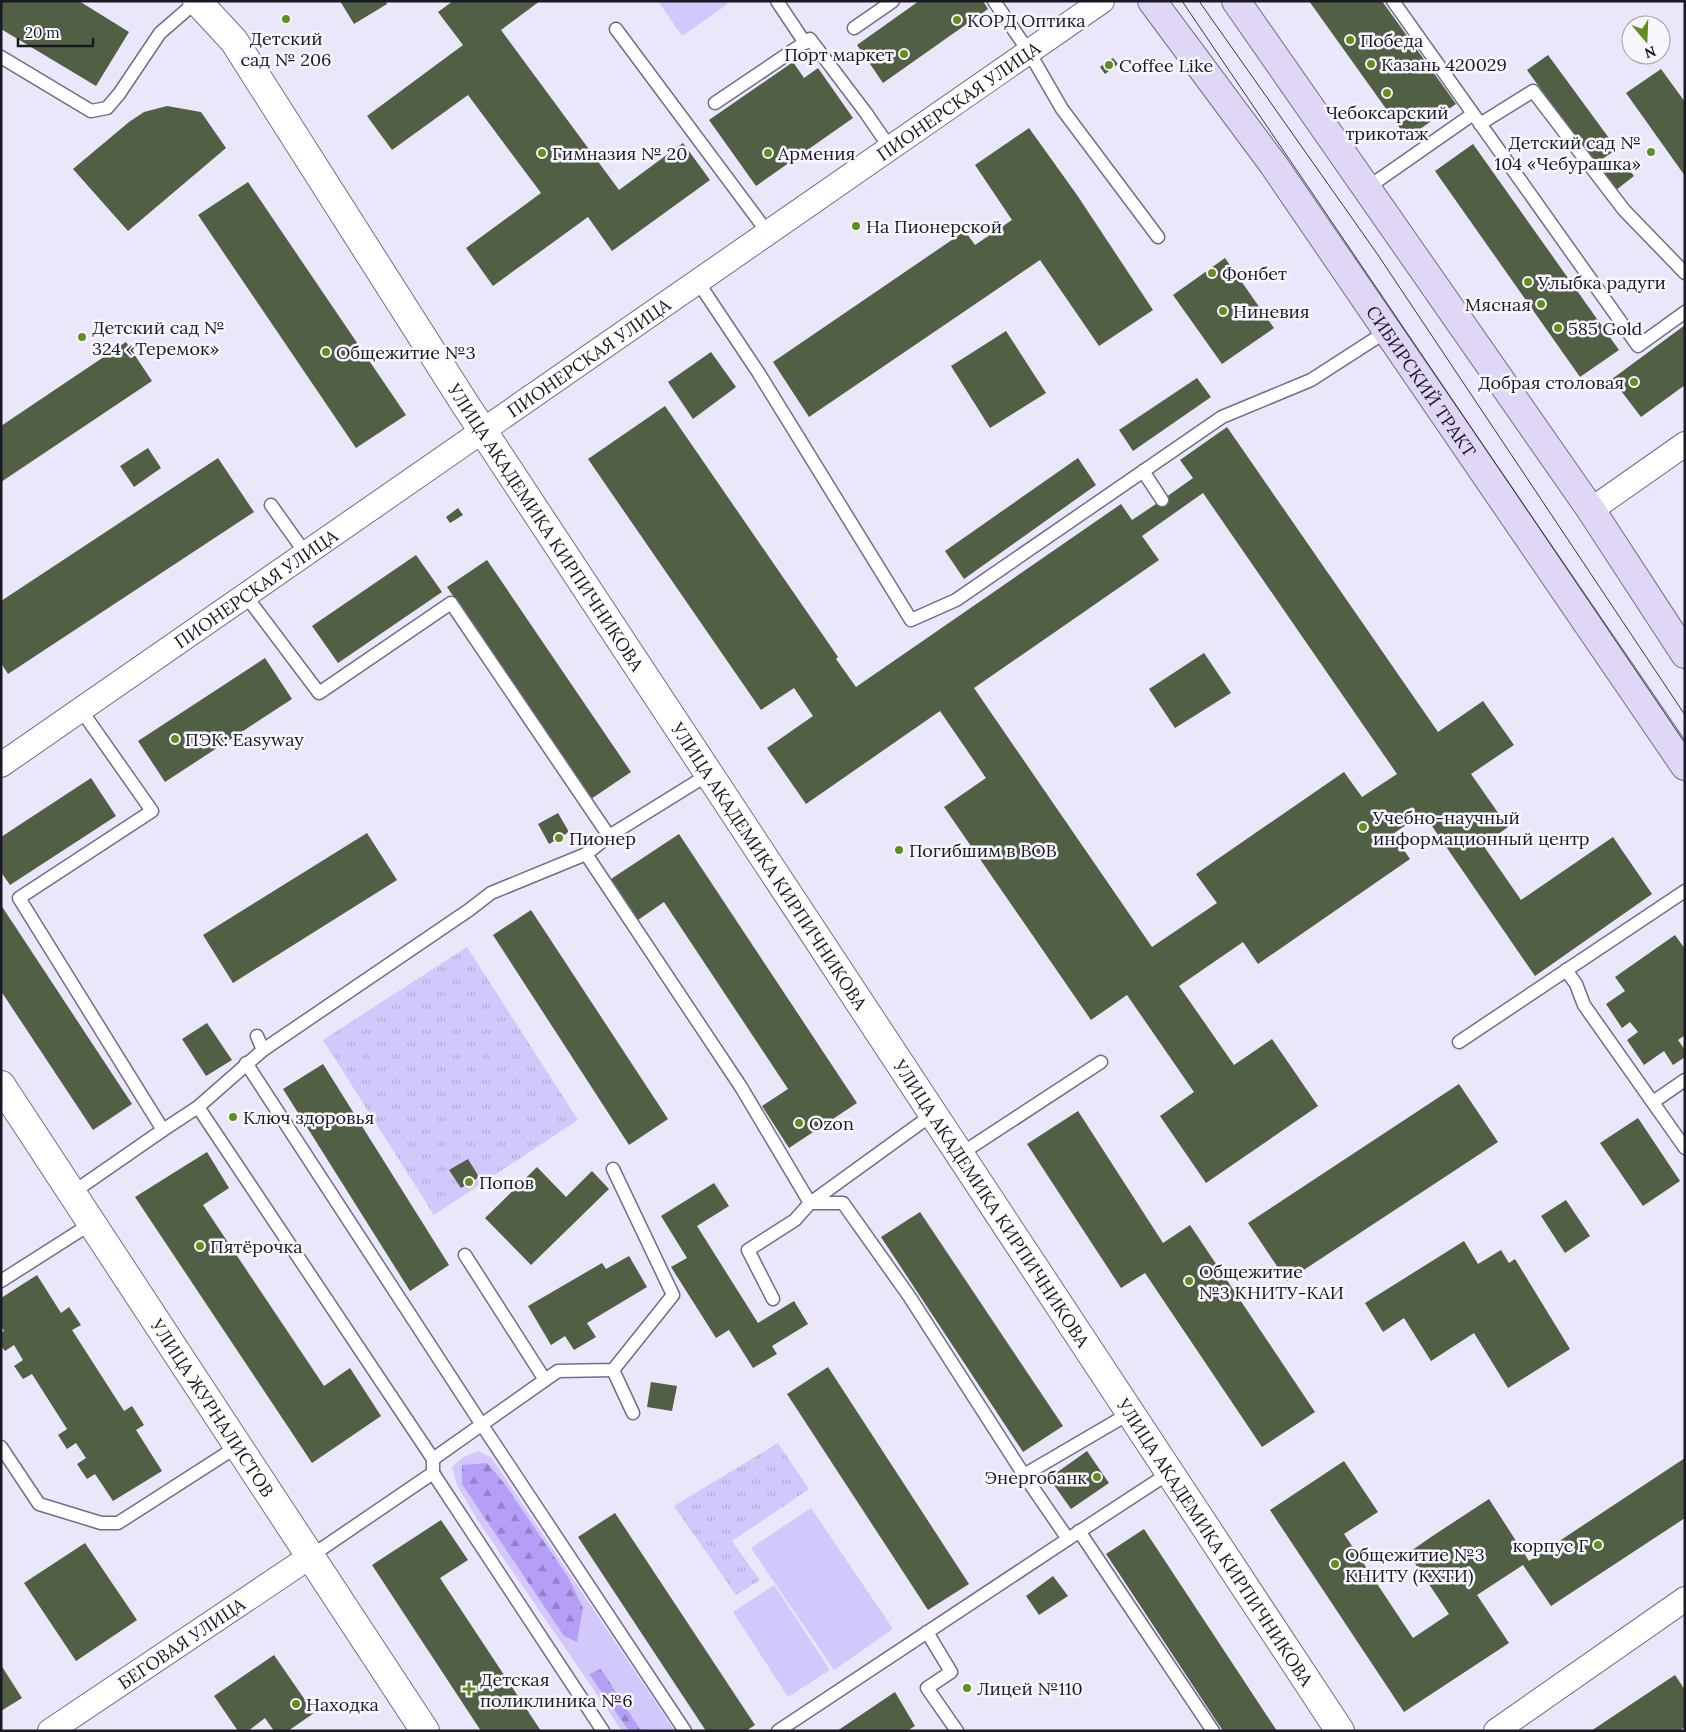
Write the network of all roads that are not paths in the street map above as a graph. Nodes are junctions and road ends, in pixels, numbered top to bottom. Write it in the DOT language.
graph roads {
  1 [pos="777,1"];
  2 [pos="893,1"];
  3 [pos="994,1"];
  4 [pos="1102,1"];
  5 [pos="1152,1"];
  6 [pos="1236,1"];
  7 [pos="1393,1"];
  8 [pos="202,3"];
  9 [pos="854,28"];
  10 [pos="616,29"];
  11 [pos="805,42"];
  12 [pos="1029,52"];
  13 [pos="1,57"];
  14 [pos="716,103"];
  15 [pos="1477,119"];
  16 [pos="890,148"];
  17 [pos="1367,188"];
  18 [pos="768,233"];
  19 [pos="1158,237"];
  20 [pos="1685,273"];
  21 [pos="698,282"];
  22 [pos="1685,312"];
  23 [pos="1387,331"];
  24 [pos="483,431"];
  25 [pos="1685,444"];
  26 [pos="1143,470"];
  27 [pos="1162,500"];
  28 [pos="271,505"];
  29 [pos="1591,510"];
  30 [pos="306,554"];
  31 [pos="246,596"];
  32 [pos="1685,654"];
  33 [pos="80,710"];
  34 [pos="1,765"];
  35 [pos="1685,766"];
  36 [pos="709,774"];
  37 [pos="609,836"];
  38 [pos="586,854"];
  39 [pos="1685,891"];
  40 [pos="1566,970"];
  41 [pos="257,1036"];
  42 [pos="1459,1042"];
  43 [pos="263,1050"];
  44 [pos="1101,1062"];
  45 [pos="246,1064"];
  46 [pos="1685,1080"];
  47 [pos="1,1085"];
  48 [pos="1653,1102"];
  49 [pos="198,1107"];
  50 [pos="933,1114"];
  51 [pos="163,1130"];
  52 [pos="1685,1148"];
  53 [pos="959,1154"];
  54 [pos="612,1169"];
  55 [pos="72,1193"];
  56 [pos="810,1203"];
  57 [pos="92,1223"];
  58 [pos="465,1255"];
  59 [pos="1,1281"];
  60 [pos="773,1299"];
  61 [pos="613,1370"];
  62 [pos="545,1380"];
  63 [pos="632,1413"];
  64 [pos="1130,1413"];
  65 [pos="482,1425"];
  66 [pos="238,1446"];
  67 [pos="1,1447"];
  68 [pos="433,1459"];
  69 [pos="1169,1472"];
  70 [pos="433,1473"];
  71 [pos="1024,1475"];
  72 [pos="1079,1532"];
  73 [pos="1068,1539"];
  74 [pos="311,1556"];
  75 [pos="1685,1599"];
  76 [pos="927,1632"];
  77 [pos="66,1727"];
  78 [pos="424,1731"];
  79 [pos="603,1731"];
  80 [pos="685,1731"];
  81 [pos="778,1731"];
  82 [pos="957,1731"];
  83 [pos="1213,1731"];
  84 [pos="1340,1731"];
  85 [pos="1496,1731"];
  1 -- 11 [label="lane"];
  2 -- 9 [label="lane"];
  3 -- 12 [label="lane"];
  4 -- 12 [label="street, ПИОНЕРСКАЯ УЛИЦА"];
  5 -- 23 [label="main road, СИБИРСКИЙ ТРАКТ"];
  6 -- 17 [label="main road"];
  7 -- 15 [label="lane"];
  8 -- 13 [label="lane"];
  8 -- 24 [label="street, УЛИЦА АКАДЕМИКА КИРПИЧНИКОВА"];
  10 -- 18 [label="lane"];
  11 -- 14 [label="lane"];
  11 -- 16 [label="lane"];
  12 -- 16 [label="street, ПИОНЕРСКАЯ УЛИЦА"];
  12 -- 19 [label="lane"];
  15 -- 17 [label="lane"];
  15 -- 20 [label="lane"];
  15 -- 22 [label="lane"];
  16 -- 18 [label="street, ПИОНЕРСКАЯ УЛИЦА"];
  17 -- 29 [label="main road"];
  18 -- 21 [label="street, ПИОНЕРСКАЯ УЛИЦА"];
  21 -- 24 [label="street, ПИОНЕРСКАЯ УЛИЦА"];
  21 -- 26 [label="lane"];
  23 -- 26 [label="lane"];
  23 -- 35 [label="main road, СИБИРСКИЙ ТРАКТ"];
  24 -- 30 [label="street, ПИОНЕРСКАЯ УЛИЦА"];
  24 -- 36 [label="street, УЛИЦА АКАДЕМИКА КИРПИЧНИКОВА"];
  25 -- 29 [label="street"];
  26 -- 27 [label="lane"];
  28 -- 30 [label="lane"];
  29 -- 32 [label="main road"];
  30 -- 31 [label="street, ПИОНЕРСКАЯ УЛИЦА"];
  31 -- 33 [label="street, ПИОНЕРСКАЯ УЛИЦА"];
  31 -- 37 [label="lane"];
  33 -- 34 [label="street, ПИОНЕРСКАЯ УЛИЦА"];
  33 -- 51 [label="lane"];
  36 -- 37 [label="lane"];
  36 -- 50 [label="street, УЛИЦА АКАДЕМИКА КИРПИЧНИКОВА"];
  37 -- 38 [label="lane"];
  38 -- 43 [label="lane"];
  38 -- 56 [label="lane"];
  39 -- 40 [label="lane"];
  40 -- 42 [label="lane"];
  40 -- 48 [label="lane"];
  41 -- 43 [label="lane"];
  43 -- 45 [label="lane"];
  44 -- 53 [label="lane"];
  45 -- 49 [label="lane"];
  45 -- 65 [label="lane"];
  46 -- 48 [label="lane"];
  47 -- 55 [label="street, УЛИЦА ЖУРНАЛИСТОВ"];
  48 -- 52 [label="lane"];
  49 -- 51 [label="lane"];
  49 -- 68 [label="lane"];
  50 -- 53 [label="street, УЛИЦА АКАДЕМИКА КИРПИЧНИКОВА"];
  50 -- 56 [label="lane"];
  51 -- 55 [label="lane"];
  53 -- 64 [label="street, УЛИЦА АКАДЕМИКА КИРПИЧНИКОВА"];
  54 -- 61 [label="lane"];
  55 -- 57 [label="street, УЛИЦА ЖУРНАЛИСТОВ"];
  56 -- 60 [label="lane"];
  56 -- 71 [label="lane"];
  57 -- 59 [label="lane"];
  57 -- 66 [label="street, УЛИЦА ЖУРНАЛИСТОВ"];
  58 -- 62 [label="lane"];
  61 -- 62 [label="lane"];
  61 -- 63 [label="lane"];
  62 -- 65 [label="lane"];
  64 -- 69 [label="street, УЛИЦА АКАДЕМИКА КИРПИЧНИКОВА"];
  64 -- 71 [label="lane"];
  65 -- 68 [label="lane"];
  65 -- 80 [label="lane"];
  66 -- 67 [label="lane"];
  66 -- 74 [label="street, УЛИЦА ЖУРНАЛИСТОВ"];
  68 -- 70 [label="lane"];
  69 -- 72 [label="lane"];
  69 -- 84 [label="street, УЛИЦА АКАДЕМИКА КИРПИЧНИКОВА"];
  70 -- 74 [label="lane"];
  70 -- 79 [label="lane"];
  71 -- 73 [label="lane"];
  72 -- 73 [label="lane"];
  72 -- 83 [label="lane"];
  73 -- 76 [label="lane"];
  74 -- 77 [label="street, БЕГОВАЯ УЛИЦА"];
  74 -- 78 [label="street, УЛИЦА ЖУРНАЛИСТОВ"];
  75 -- 85 [label="street"];
  76 -- 81 [label="lane"];
  76 -- 82 [label="lane"];
}
